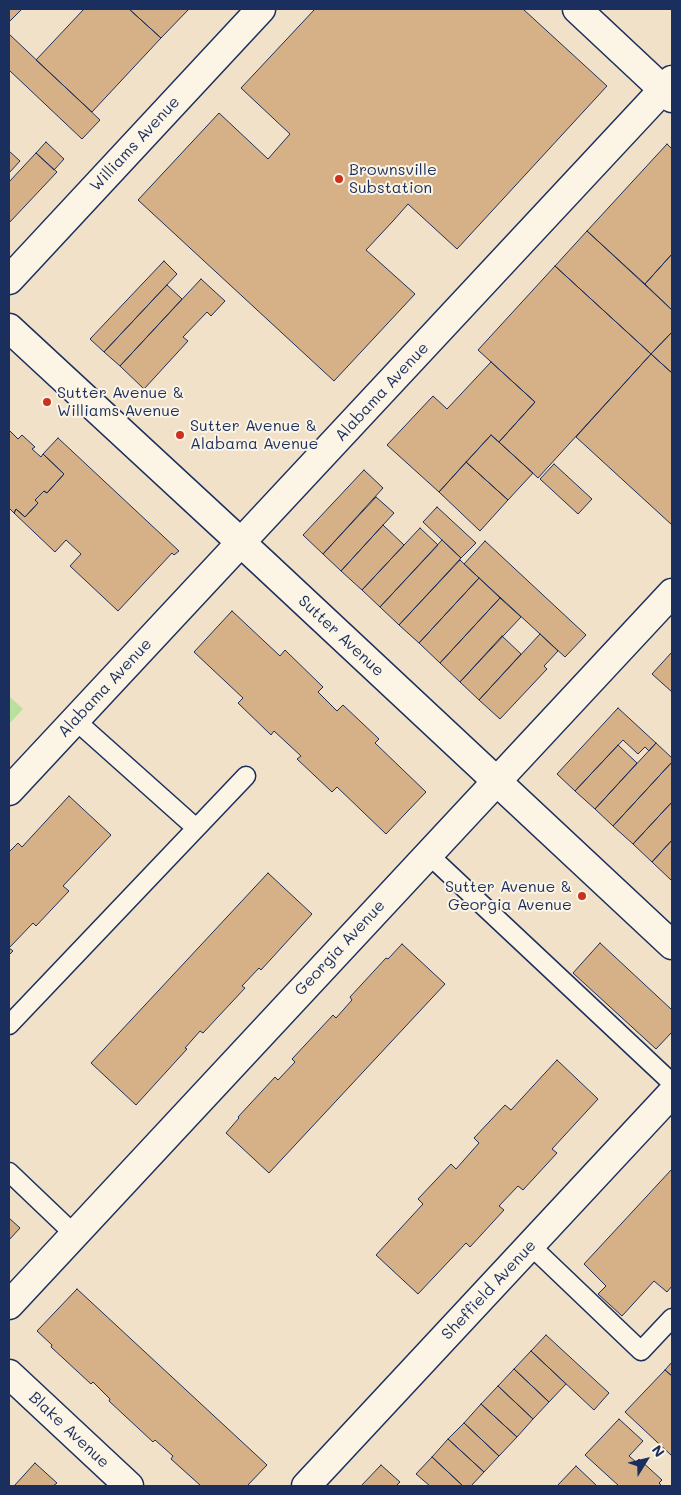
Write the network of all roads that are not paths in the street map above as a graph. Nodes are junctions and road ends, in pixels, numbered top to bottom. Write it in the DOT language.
graph roads {
  1 [pos="262,9"];
  2 [pos="577,9"];
  3 [pos="669,90"];
  4 [pos="9,280"];
  5 [pos="9,328"];
  6 [pos="241,543"];
  7 [pos="672,592"];
  8 [pos="75,720"];
  9 [pos="246,776"];
  10 [pos="496,781"];
  11 [pos="9,791"];
  12 [pos="196,828"];
  13 [pos="428,854"];
  14 [pos="672,946"];
  15 [pos="9,1026"];
  16 [pos="672,1083"];
  17 [pos="672,1093"];
  18 [pos="9,1172"];
  19 [pos="74,1234"];
  20 [pos="530,1245"];
  21 [pos="9,1305"];
  22 [pos="672,1318"];
  23 [pos="9,1374"];
  24 [pos="129,1486"];
  25 [pos="306,1486"];
  1 -- 4 [label="street, Williams Avenue"];
  2 -- 3 [label="street"];
  3 -- 6 [label="street, Alabama Avenue"];
  5 -- 6 [label="street, Sutter Avenue"];
  6 -- 8 [label="street, Alabama Avenue"];
  6 -- 10 [label="street, Sutter Avenue"];
  7 -- 10 [label="street, Georgia Avenue"];
  8 -- 11 [label="street, Alabama Avenue"];
  8 -- 12 [label="lane"];
  9 -- 12 [label="lane"];
  10 -- 13 [label="street, Georgia Avenue"];
  10 -- 14 [label="street, Sutter Avenue"];
  12 -- 15 [label="lane"];
  13 -- 16 [label="lane"];
  13 -- 19 [label="street, Georgia Avenue"];
  17 -- 20 [label="street, Sheffield Avenue"];
  18 -- 19 [label="lane"];
  19 -- 21 [label="street, Georgia Avenue"];
  20 -- 22 [label="lane"];
  20 -- 25 [label="street, Sheffield Avenue"];
  23 -- 24 [label="street, Blake Avenue"];
}
